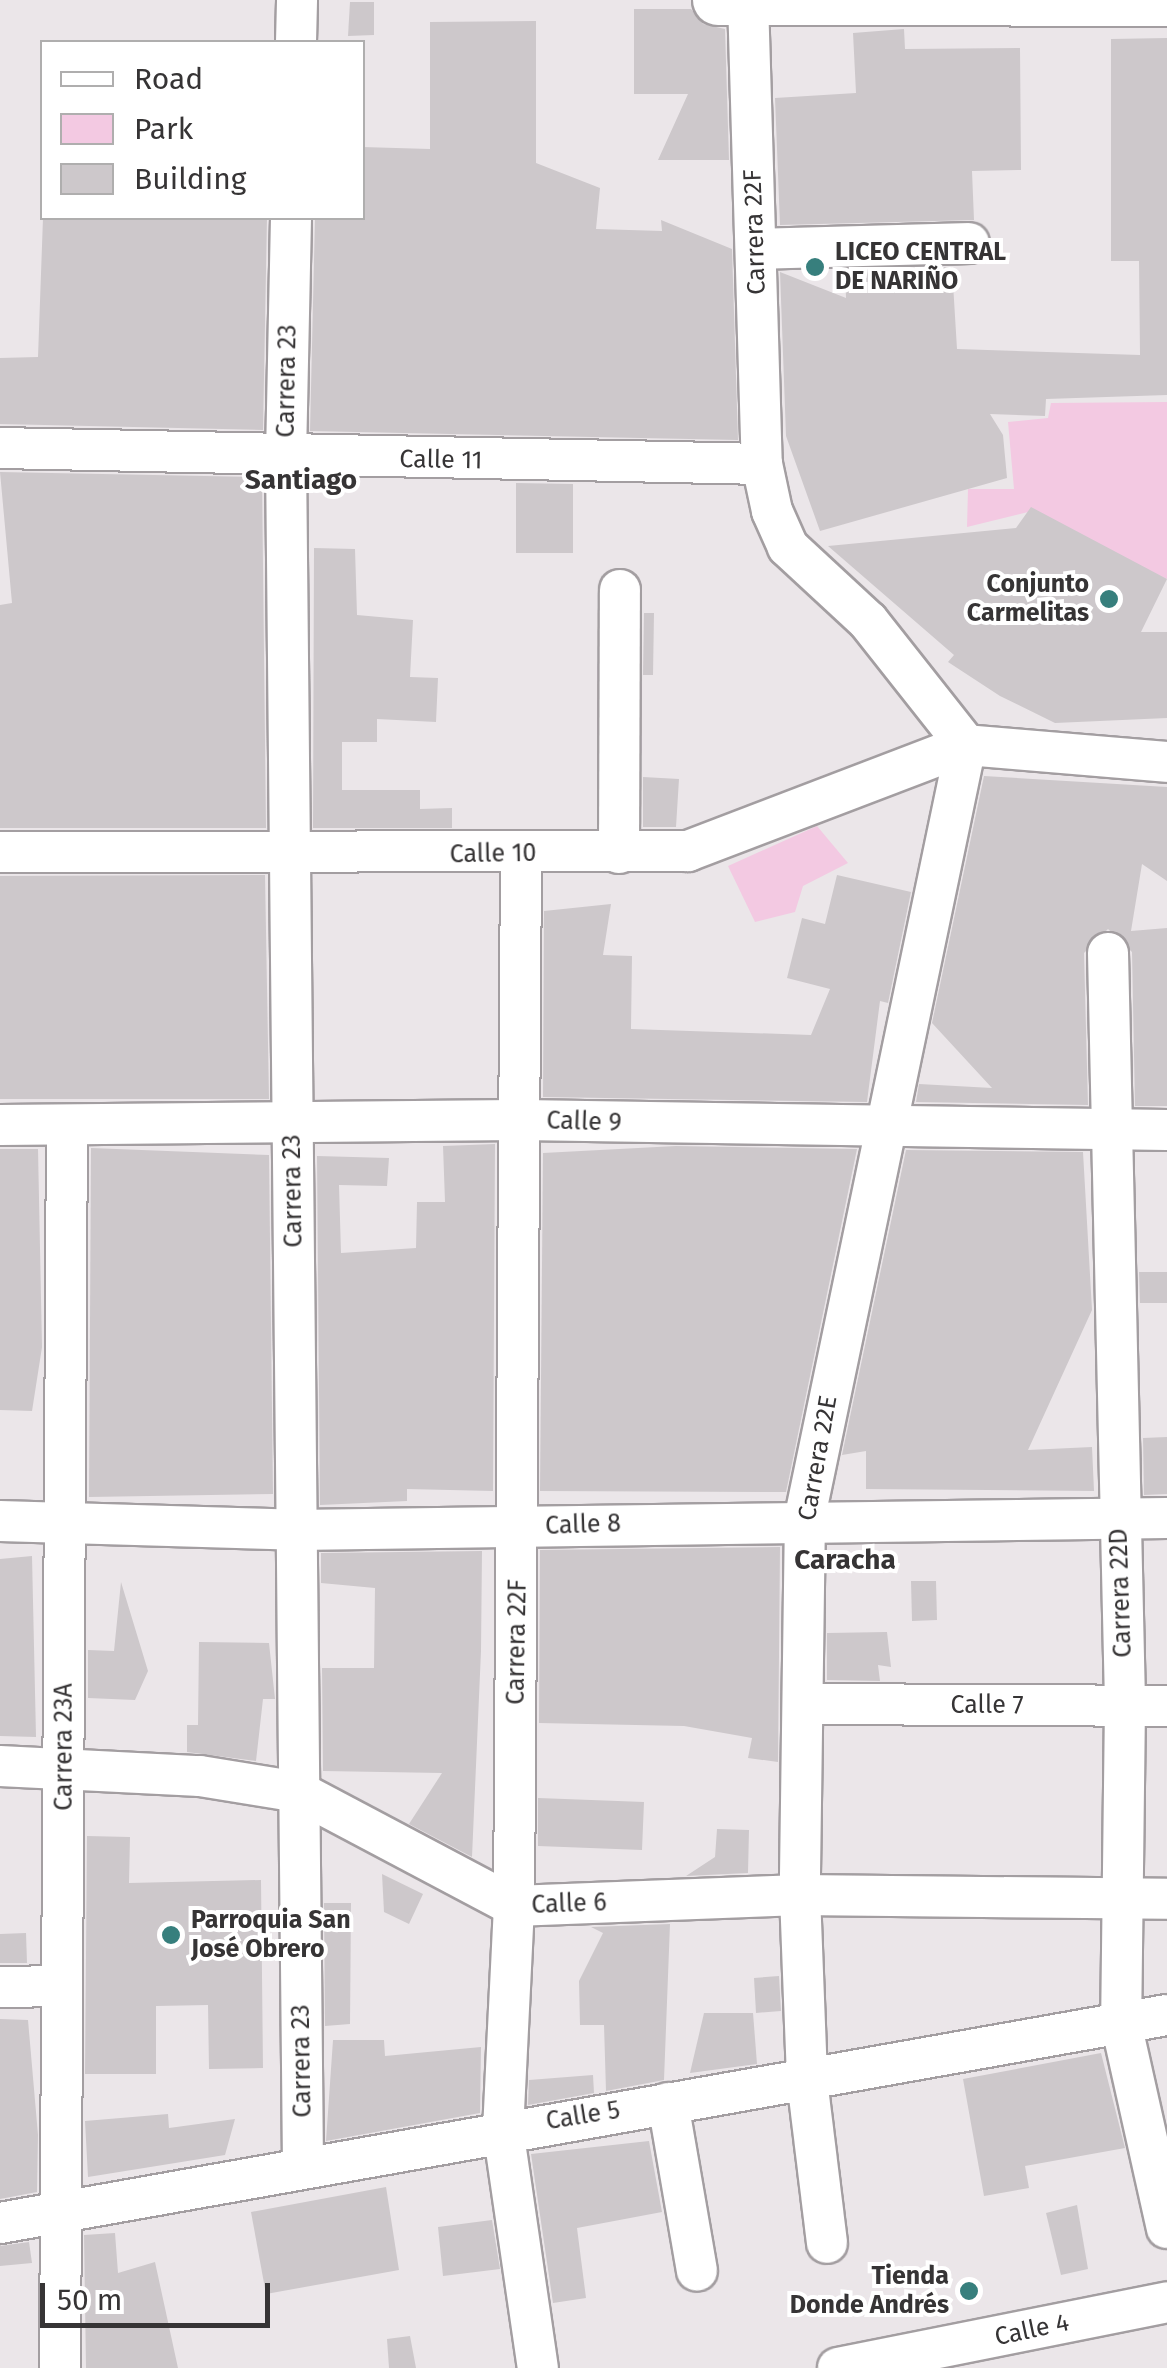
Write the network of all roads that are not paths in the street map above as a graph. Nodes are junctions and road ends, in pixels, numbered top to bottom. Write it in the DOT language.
graph roads {
  1 [pos="297,0"];
  2 [pos="718,0"];
  3 [pos="748,0"];
  4 [pos="1167,2"];
  5 [pos="296,40"];
  6 [pos="292,220"];
  7 [pos="969,243"];
  8 [pos="756,248"];
  9 [pos="0,448"];
  10 [pos="286,458"];
  11 [pos="762,464"];
  12 [pos="620,590"];
  13 [pos="966,745"];
  14 [pos="1167,762"];
  15 [pos="0,852"];
  16 [pos="619,853"];
  17 [pos="521,854"];
  18 [pos="290,858"];
  19 [pos="1108,952"];
  20 [pos="522,1120"];
  21 [pos="292,1124"];
  22 [pos="0,1125"];
  23 [pos="67,1126"];
  24 [pos="882,1130"];
  25 [pos="1111,1130"];
  26 [pos="1167,1130"];
  27 [pos="805,1516"];
  28 [pos="1118,1516"];
  29 [pos="62,1518"];
  30 [pos="1167,1518"];
  31 [pos="0,1521"];
  32 [pos="518,1527"];
  33 [pos="296,1530"];
  34 [pos="807,1704"];
  35 [pos="1125,1705"];
  36 [pos="1167,1706"];
  37 [pos="65,1765"];
  38 [pos="0,1766"];
  39 [pos="298,1792"];
  40 [pos="800,1895"];
  41 [pos="1121,1899"];
  42 [pos="1167,1899"];
  43 [pos="514,1906"];
  44 [pos="61,1986"];
  45 [pos="0,1987"];
  46 [pos="1167,2015"];
  47 [pos="1121,2022"];
  48 [pos="807,2080"];
  49 [pos="668,2102"];
  50 [pos="503,2129"];
  51 [pos="303,2165"];
  52 [pos="57,2215"];
  53 [pos="0,2223"];
  54 [pos="1167,2228"];
  55 [pos="827,2243"];
  56 [pos="697,2271"];
  57 [pos="1167,2302"];
  58 [pos="960,2357"];
  59 [pos="60,2368"];
  60 [pos="538,2368"];
  61 [pos="838,2368"];
  1 -- 5 [label="street"];
  2 -- 3 [label="main road"];
  3 -- 4 [label="main road"];
  3 -- 8 [label="street, Carrera 22F"];
  6 -- 10 [label="street, Carrera 23"];
  7 -- 8 [label="street"];
  8 -- 11 [label="street, Carrera 22F"];
  9 -- 10 [label="street, Calle 11"];
  10 -- 11 [label="street, Calle 11"];
  10 -- 18 [label="street, Carrera 23"];
  11 -- 13 [label="street"];
  12 -- 16 [label="street"];
  13 -- 14 [label="street, Calle 10"];
  13 -- 16 [label="street, Calle 10"];
  13 -- 24 [label="street, Carrera 22E"];
  15 -- 18 [label="street, Calle 10"];
  16 -- 17 [label="street, Calle 10"];
  17 -- 18 [label="street, Calle 10"];
  17 -- 20 [label="street, Carrera 22F"];
  18 -- 21 [label="street, Carrera 23"];
  19 -- 25 [label="street, Carrera 22D"];
  20 -- 21 [label="street, Calle 9"];
  20 -- 24 [label="street, Calle 9"];
  20 -- 32 [label="street, Carrera 22F"];
  21 -- 23 [label="street, Calle 9"];
  21 -- 33 [label="street, Carrera 23"];
  22 -- 23 [label="street, Calle 9"];
  23 -- 29 [label="street, Carrera 23A"];
  24 -- 25 [label="street, Calle 9"];
  24 -- 27 [label="street, Carrera 22E"];
  25 -- 26 [label="street, Calle 9"];
  25 -- 28 [label="street, Carrera 22D"];
  27 -- 28 [label="street, Calle 8"];
  27 -- 32 [label="street, Calle 8"];
  27 -- 34 [label="street, Carrera 22E"];
  28 -- 30 [label="street, Calle 8"];
  28 -- 35 [label="street, Carrera 22D"];
  29 -- 31 [label="street, Calle 8"];
  29 -- 33 [label="street, Calle 8"];
  29 -- 37 [label="street, Carrera 23A"];
  32 -- 33 [label="street, Calle 8"];
  32 -- 43 [label="street, Carrera 22F"];
  33 -- 39 [label="street, Carrera 23"];
  34 -- 35 [label="street, Calle 7"];
  34 -- 40 [label="street, Carrera 22E"];
  35 -- 36 [label="street, Calle 7"];
  35 -- 41 [label="street, Carrera 22D"];
  37 -- 38 [label="street, Calle 6"];
  37 -- 39 [label="street, Calle 6"];
  37 -- 44 [label="street, Carrera 23A"];
  39 -- 43 [label="street, Calle 6"];
  39 -- 51 [label="street, Carrera 23"];
  40 -- 41 [label="street, Calle 6"];
  40 -- 43 [label="street, Calle 6"];
  40 -- 48 [label="street, Carrera 22E"];
  41 -- 42 [label="street, Calle 6"];
  41 -- 47 [label="street, Carrera 22D"];
  43 -- 50 [label="street, Carrera 22F"];
  44 -- 45 [label="street"];
  44 -- 52 [label="street, Carrera 23A"];
  46 -- 47 [label="street, Calle 5"];
  47 -- 48 [label="street, Calle 5"];
  47 -- 54 [label="street, Carrera 22D"];
  48 -- 49 [label="street, Calle 5"];
  48 -- 55 [label="street, Carrera 22E"];
  49 -- 50 [label="street, Calle 5"];
  49 -- 56 [label="street"];
  50 -- 51 [label="street, Calle 5"];
  50 -- 60 [label="street, Carrera 22F"];
  51 -- 52 [label="street, Calle 5"];
  52 -- 53 [label="street, Calle 5"];
  52 -- 59 [label="street, Carrera 23A"];
  57 -- 58 [label="street, Calle 4"];
  58 -- 61 [label="street, Calle 4"];
}
